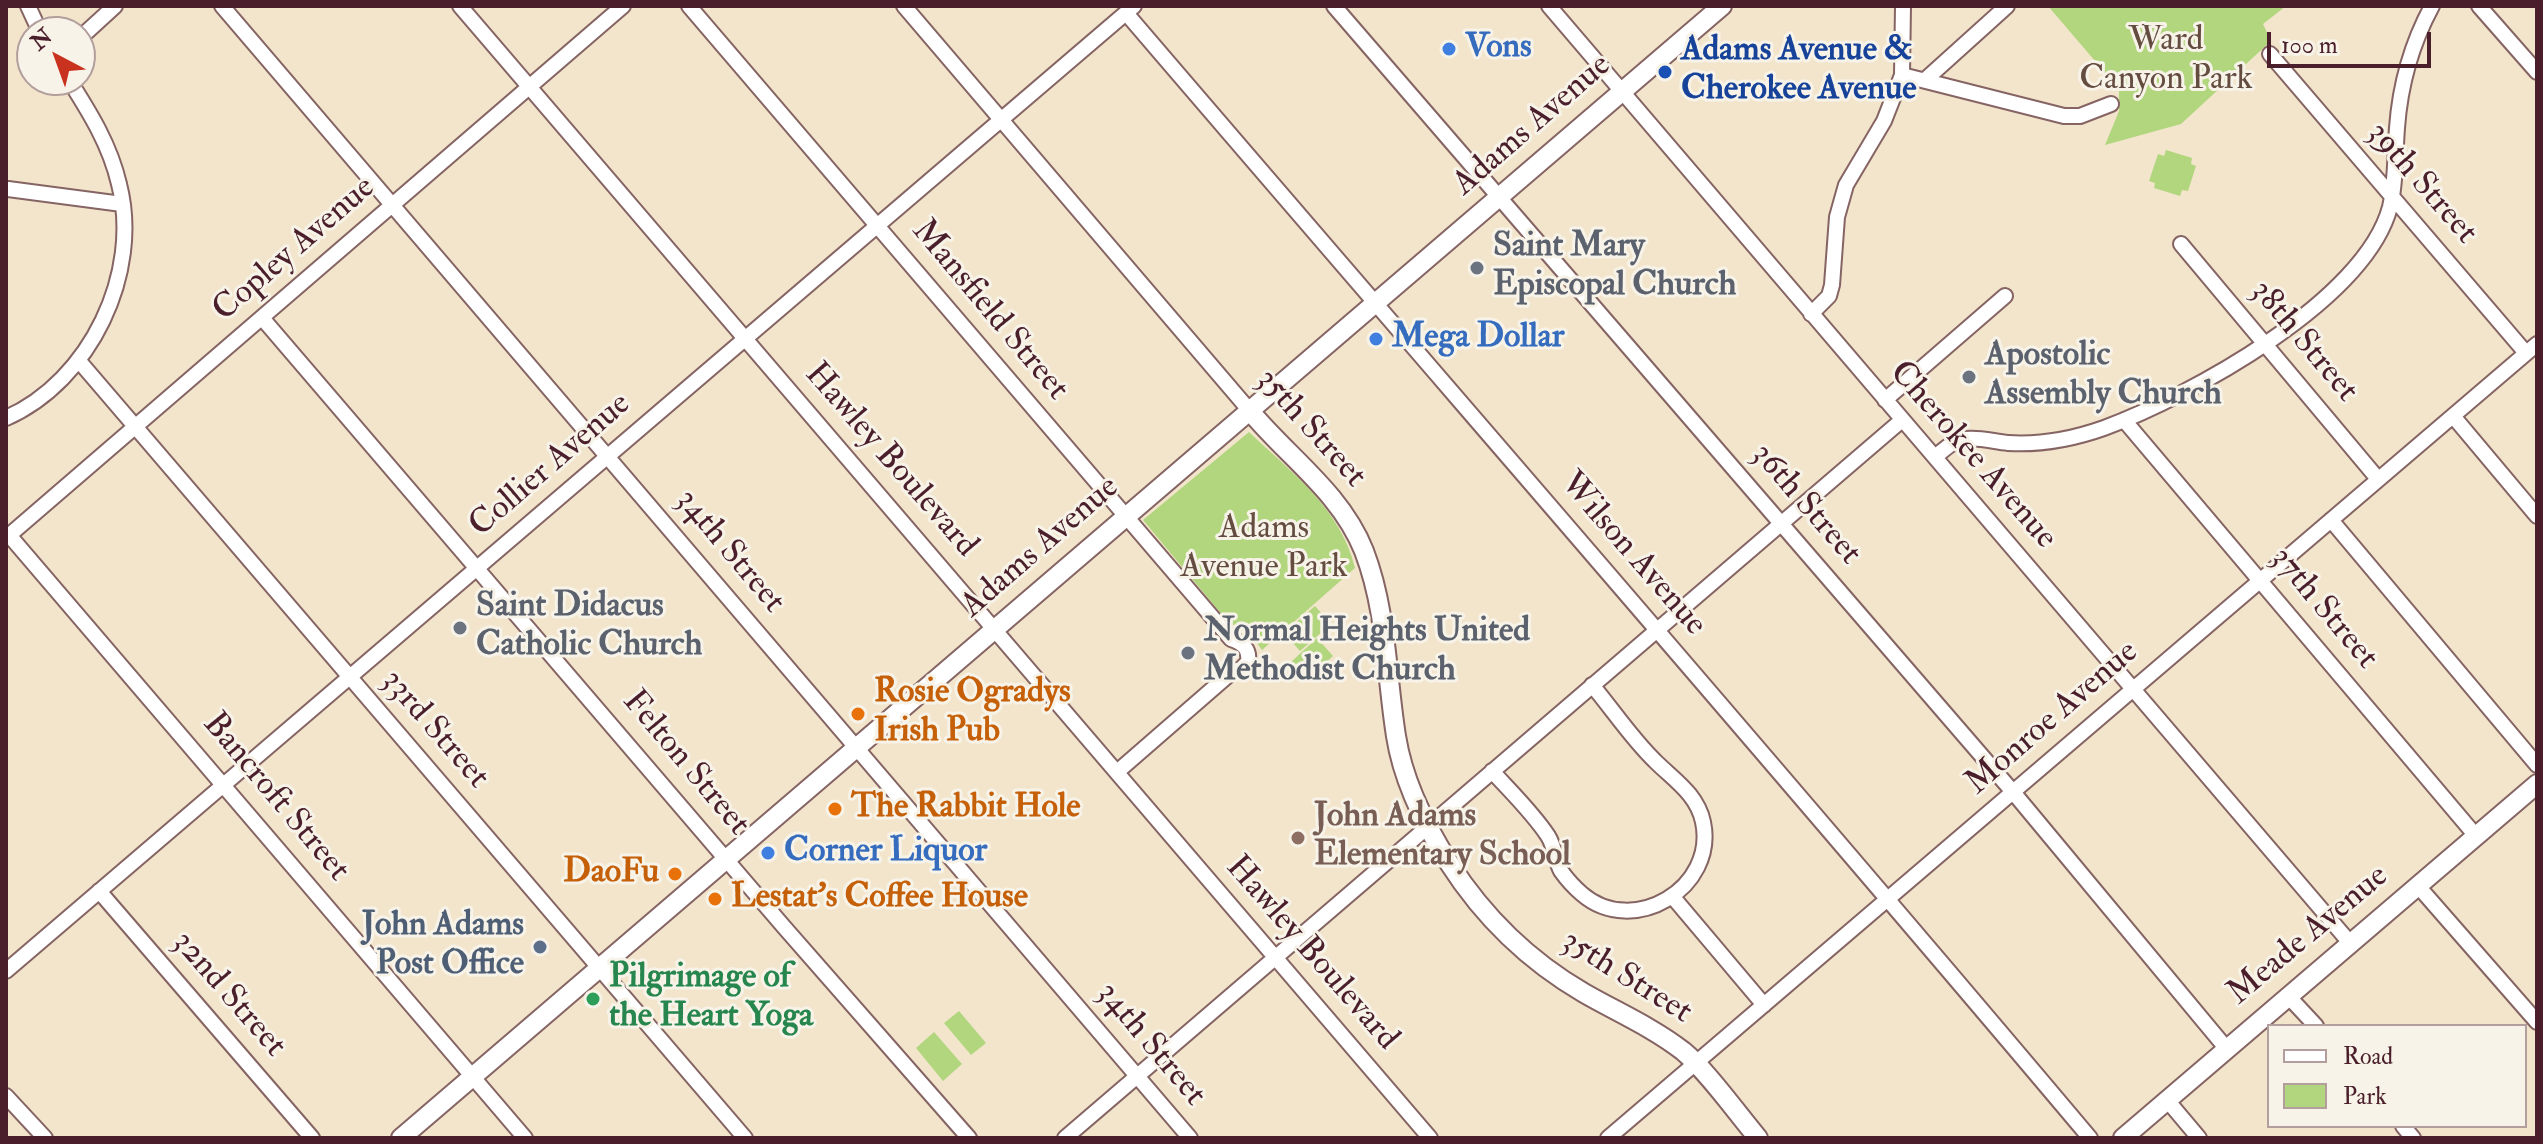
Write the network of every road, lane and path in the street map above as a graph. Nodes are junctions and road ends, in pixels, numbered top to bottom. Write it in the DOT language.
graph roads {
  1 [pos="115,6"];
  2 [pos="222,6"];
  3 [pos="460,6"];
  4 [pos="623,6"];
  5 [pos="689,6"];
  6 [pos="904,6"];
  7 [pos="1334,6"];
  8 [pos="1549,6"];
  9 [pos="1722,6"];
  10 [pos="1903,6"];
  11 [pos="2007,6"];
  12 [pos="2432,6"];
  13 [pos="2479,6"];
  14 [pos="1130,9"];
  15 [pos="96,23"];
  16 [pos="2270,54"];
  17 [pos="2537,72"];
  18 [pos="1902,75"];
  19 [pos="1925,80"];
  20 [pos="529,86"];
  21 [pos="1623,90"];
  22 [pos="79,96"];
  23 [pos="2111,104"];
  24 [pos="1001,119"];
  25 [pos="8,189"];
  26 [pos="2391,194"];
  27 [pos="1498,198"];
  28 [pos="122,204"];
  29 [pos="392,204"];
  30 [pos="877,225"];
  31 [pos="2181,244"];
  32 [pos="2005,296"];
  33 [pos="1375,303"];
  34 [pos="1811,314"];
  35 [pos="263,319"];
  36 [pos="745,338"];
  37 [pos="2265,343"];
  38 [pos="2532,349"];
  39 [pos="79,361"];
  40 [pos="1885,400"];
  41 [pos="1250,411"];
  42 [pos="2453,416"];
  43 [pos="6,418"];
  44 [pos="1902,420"];
  45 [pos="2124,420"];
  46 [pos="137,427"];
  47 [pos="608,456"];
  48 [pos="1935,457"];
  49 [pos="2378,479"];
  50 [pos="1126,516"];
  51 [pos="2537,516"];
  52 [pos="2331,520"];
  53 [pos="1782,523"];
  54 [pos="8,536"];
  55 [pos="478,569"];
  56 [pos="2259,581"];
  57 [pos="994,629"];
  58 [pos="1658,629"];
  59 [pos="349,678"];
  60 [pos="1592,685"];
  61 [pos="2133,689"];
  62 [pos="857,748"];
  63 [pos="2537,765"];
  64 [pos="1492,771"];
  65 [pos="1117,772"];
  66 [pos="2537,784"];
  67 [pos="224,785"];
  68 [pos="2013,792"];
  69 [pos="1427,827"];
  70 [pos="2476,836"];
  71 [pos="727,859"];
  72 [pos="2418,886"];
  73 [pos="99,891"];
  74 [pos="1672,896"];
  75 [pos="1888,899"];
  76 [pos="2351,944"];
  77 [pos="1275,958"];
  78 [pos="599,969"];
  79 [pos="6,971"];
  80 [pos="2289,997"];
  81 [pos="1764,1005"];
  82 [pos="2537,1022"];
  83 [pos="2314,1024"];
  84 [pos="2226,1048"];
  85 [pos="1694,1063"];
  86 [pos="473,1076"];
  87 [pos="1137,1076"];
  88 [pos="6,1096"];
  89 [pos="2167,1100"];
  90 [pos="45,1138"];
  91 [pos="312,1138"];
  92 [pos="401,1138"];
  93 [pos="525,1138"];
  94 [pos="745,1138"];
  95 [pos="969,1138"];
  96 [pos="1065,1138"];
  97 [pos="1190,1138"];
  98 [pos="1430,1138"];
  99 [pos="1608,1138"];
  100 [pos="1758,1138"];
  101 [pos="2090,1138"];
  102 [pos="2123,1138"];
  103 [pos="2199,1138"];
  1 -- 15 [label="street"];
  2 -- 29 [label="street, 34th Street"];
  3 -- 20 [label="street, Hawley Boulevard"];
  4 -- 20 [label="street, Copley Avenue"];
  5 -- 30 [label="street, Mansfield Street"];
  6 -- 24 [label="street, 35th Street"];
  7 -- 27 [label="street, 36th Street"];
  8 -- 21 [label="street, Cherokee Avenue"];
  9 -- 21 [label="main road, Adams Avenue"];
  10 -- 18 [label="street"];
  11 -- 19 [label="street"];
  12 -- 26 [label="street"];
  13 -- 17 [label="street"];
  14 -- 24 [label="street, Collier Avenue"];
  14 -- 33 [label="street, Wilson Avenue"];
  16 -- 26 [label="street, 39th Street"];
  18 -- 19 [label="street"];
  18 -- 34 [label="street"];
  19 -- 23 [label="street"];
  20 -- 29 [label="street, Copley Avenue"];
  20 -- 36 [label="street, Hawley Boulevard"];
  21 -- 27 [label="main road, Adams Avenue"];
  21 -- 34 [label="street, Cherokee Avenue"];
  22 -- 28 [label="street"];
  24 -- 30 [label="street, Collier Avenue"];
  24 -- 41 [label="street, 35th Street"];
  25 -- 28 [label="street"];
  26 -- 37 [label="street"];
  26 -- 38 [label="street, 39th Street"];
  27 -- 33 [label="main road, Adams Avenue"];
  27 -- 53 [label="street, 36th Street"];
  28 -- 39 [label="street"];
  29 -- 35 [label="street, Copley Avenue"];
  29 -- 47 [label="street, 34th Street"];
  30 -- 36 [label="street, Collier Avenue"];
  30 -- 50 [label="street, Mansfield Street"];
  31 -- 37 [label="street, 38th Street"];
  32 -- 40 [label="street"];
  33 -- 41 [label="main road, Adams Avenue"];
  33 -- 58 [label="street, Wilson Avenue"];
  34 -- 40 [label="street, Cherokee Avenue"];
  35 -- 46 [label="street, Copley Avenue"];
  35 -- 55 [label="street, Felton Street"];
  36 -- 47 [label="street, Collier Avenue"];
  36 -- 57 [label="street, Hawley Boulevard"];
  37 -- 45 [label="street"];
  37 -- 49 [label="street, 38th Street"];
  38 -- 42 [label="street, Monroe Avenue"];
  39 -- 43 [label="street"];
  39 -- 46 [label="street, 33rd Street"];
  40 -- 44 [label="street, Cherokee Avenue"];
  41 -- 50 [label="main road, Adams Avenue"];
  41 -- 69 [label="main road, 35th Street"];
  42 -- 49 [label="street, Monroe Avenue"];
  42 -- 51 [label="street"];
  44 -- 48 [label="street, Cherokee Avenue"];
  44 -- 53 [label="street"];
  45 -- 48 [label="street"];
  45 -- 56 [label="street, 37th Street"];
  46 -- 54 [label="street, Copley Avenue"];
  46 -- 59 [label="street, 33rd Street"];
  47 -- 55 [label="street, Collier Avenue"];
  47 -- 62 [label="street, 34th Street"];
  48 -- 61 [label="street, Cherokee Avenue"];
  49 -- 52 [label="street, Monroe Avenue"];
  50 -- 57 [label="main road, Adams Avenue"];
  50 -- 65 [label="street, Mansfield Street"];
  52 -- 56 [label="street, Monroe Avenue"];
  52 -- 63 [label="street"];
  53 -- 58 [label="street"];
  53 -- 68 [label="street, 36th Street"];
  54 -- 67 [label="street, Bancroft Street"];
  55 -- 59 [label="street, Collier Avenue"];
  55 -- 71 [label="street, Felton Street"];
  56 -- 61 [label="street, Monroe Avenue"];
  56 -- 70 [label="street, 37th Street"];
  57 -- 62 [label="main road, Adams Avenue"];
  57 -- 65 [label="street, Hawley Boulevard"];
  58 -- 60 [label="street"];
  58 -- 75 [label="street, Wilson Avenue"];
  59 -- 67 [label="street, Collier Avenue"];
  59 -- 78 [label="street, 33rd Street"];
  60 -- 64 [label="street"];
  60 -- 74 [label="street"];
  61 -- 68 [label="street, Monroe Avenue"];
  61 -- 76 [label="street, Cherokee Avenue"];
  62 -- 71 [label="main road, Adams Avenue"];
  62 -- 87 [label="street, 34th Street"];
  64 -- 69 [label="street"];
  64 -- 74 [label="street"];
  65 -- 77 [label="street, Hawley Boulevard"];
  66 -- 70 [label="main road, Meade Avenue"];
  67 -- 73 [label="street, Collier Avenue"];
  67 -- 86 [label="street, Bancroft Street"];
  68 -- 75 [label="street, Monroe Avenue"];
  68 -- 84 [label="street, 36th Street"];
  69 -- 77 [label="street"];
  69 -- 85 [label="main road, 35th Street"];
  70 -- 72 [label="main road, Meade Avenue"];
  71 -- 78 [label="main road, Adams Avenue"];
  71 -- 95 [label="street, Felton Street"];
  72 -- 76 [label="main road, Meade Avenue"];
  72 -- 82 [label="street"];
  73 -- 79 [label="street, Collier Avenue"];
  73 -- 91 [label="street, 32nd Street"];
  74 -- 81 [label="street"];
  75 -- 81 [label="street, Monroe Avenue"];
  75 -- 101 [label="street, Wilson Avenue"];
  76 -- 80 [label="main road, Meade Avenue"];
  77 -- 87 [label="street"];
  77 -- 98 [label="street, Hawley Boulevard"];
  78 -- 86 [label="main road, Adams Avenue"];
  78 -- 94 [label="street, 33rd Street"];
  80 -- 83 [label="street"];
  80 -- 84 [label="main road, Meade Avenue"];
  81 -- 85 [label="street, Monroe Avenue"];
  84 -- 89 [label="main road, Meade Avenue"];
  85 -- 99 [label="street, Monroe Avenue"];
  85 -- 100 [label="main road, 35th Street"];
  86 -- 92 [label="main road, Adams Avenue"];
  86 -- 93 [label="street, Bancroft Street"];
  87 -- 96 [label="street"];
  87 -- 97 [label="street, 34th Street"];
  88 -- 90 [label="street"];
  89 -- 102 [label="main road, Meade Avenue"];
  89 -- 103 [label="street"];
}
